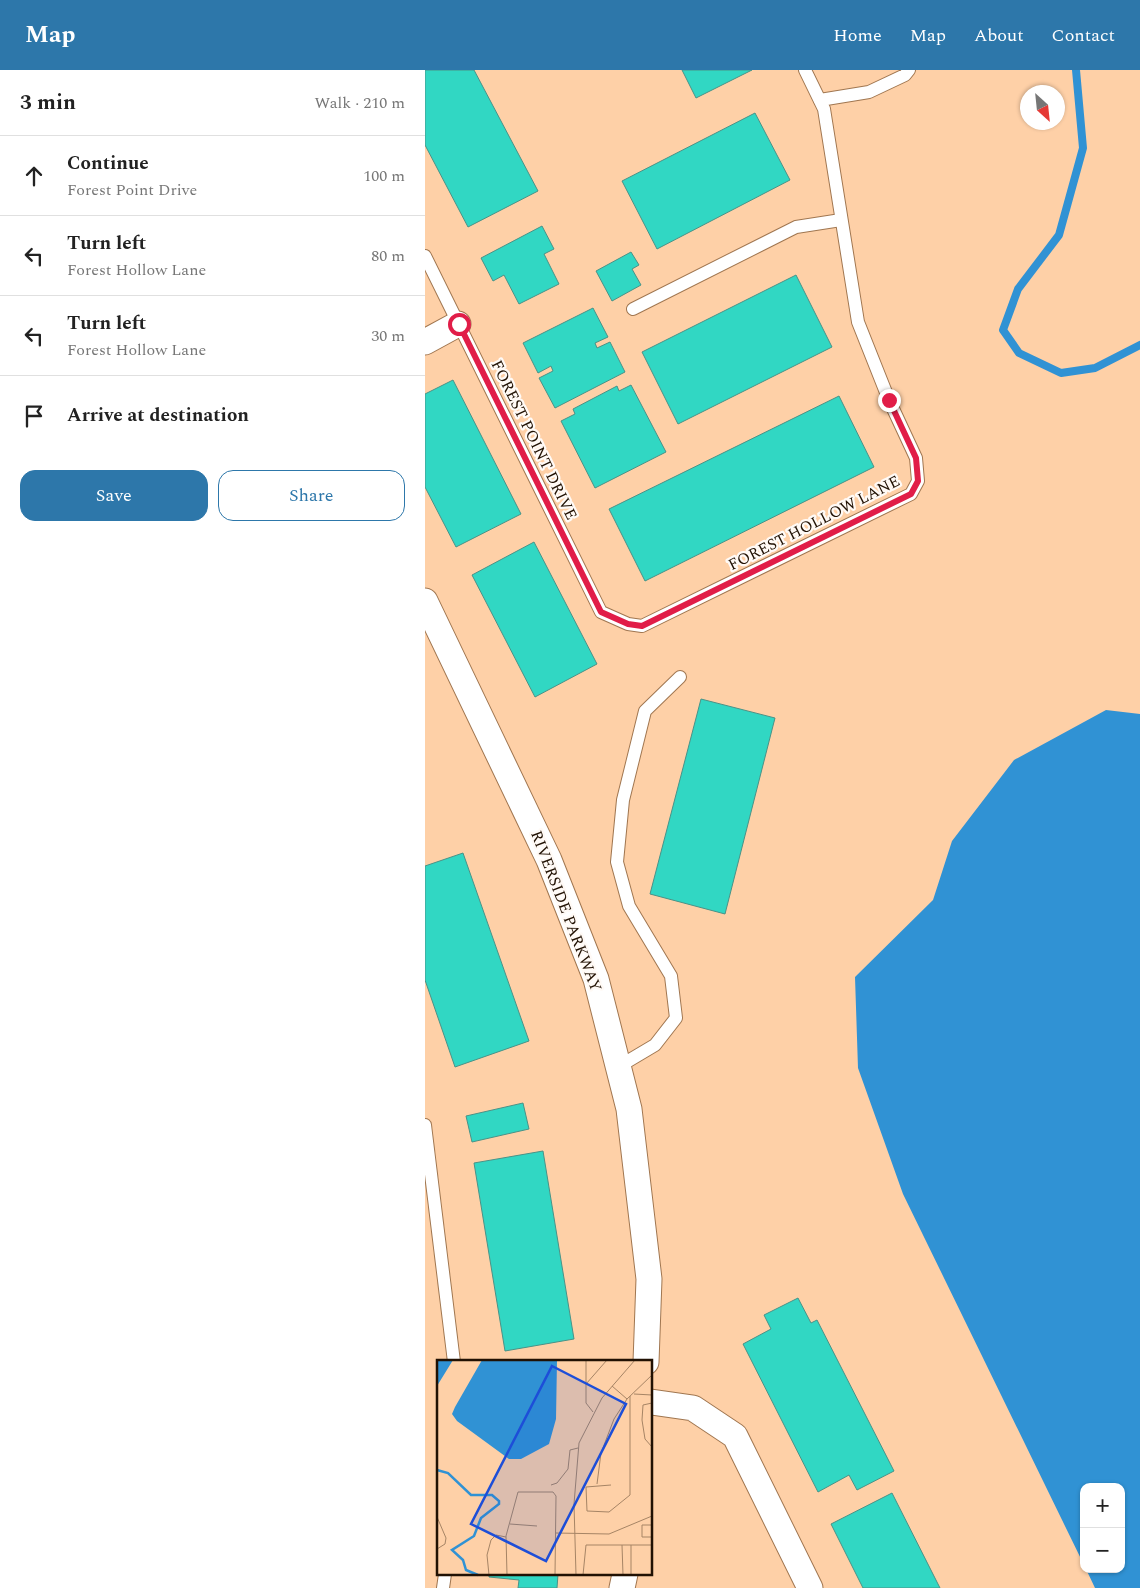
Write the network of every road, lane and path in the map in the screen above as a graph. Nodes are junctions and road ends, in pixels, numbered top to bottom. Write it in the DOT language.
graph roads {
  1 [pos="805,70"];
  2 [pos="909,70"];
  3 [pos="820,100"];
  4 [pos="841,220"];
  5 [pos="425,256"];
  6 [pos="633,309"];
  7 [pos="459,324"];
  8 [pos="425,342"];
  9 [pos="425,601"];
  10 [pos="628,624"];
  11 [pos="680,677"];
  12 [pos="618,1067"];
  13 [pos="425,1125"];
  14 [pos="454,1360"];
  15 [pos="646,1360"];
  16 [pos="653,1402"];
  17 [pos="810,1588"];
  1 -- 3 [label="lane, FOREST HOLLOW LANE"];
  2 -- 3 [label="lane"];
  3 -- 4 [label="lane, FOREST HOLLOW LANE"];
  4 -- 6 [label="lane"];
  4 -- 10 [label="lane, FOREST HOLLOW LANE"];
  5 -- 7 [label="lane, FOREST POINT DRIVE"];
  7 -- 8 [label="street"];
  7 -- 10 [label="lane, FOREST POINT DRIVE"];
  9 -- 12 [label="street, RIVERSIDE PARKWAY"];
  11 -- 12 [label="lane"];
  12 -- 15 [label="street, RIVERSIDE PARKWAY"];
  13 -- 14 [label="lane"];
  16 -- 17 [label="street"];
}
